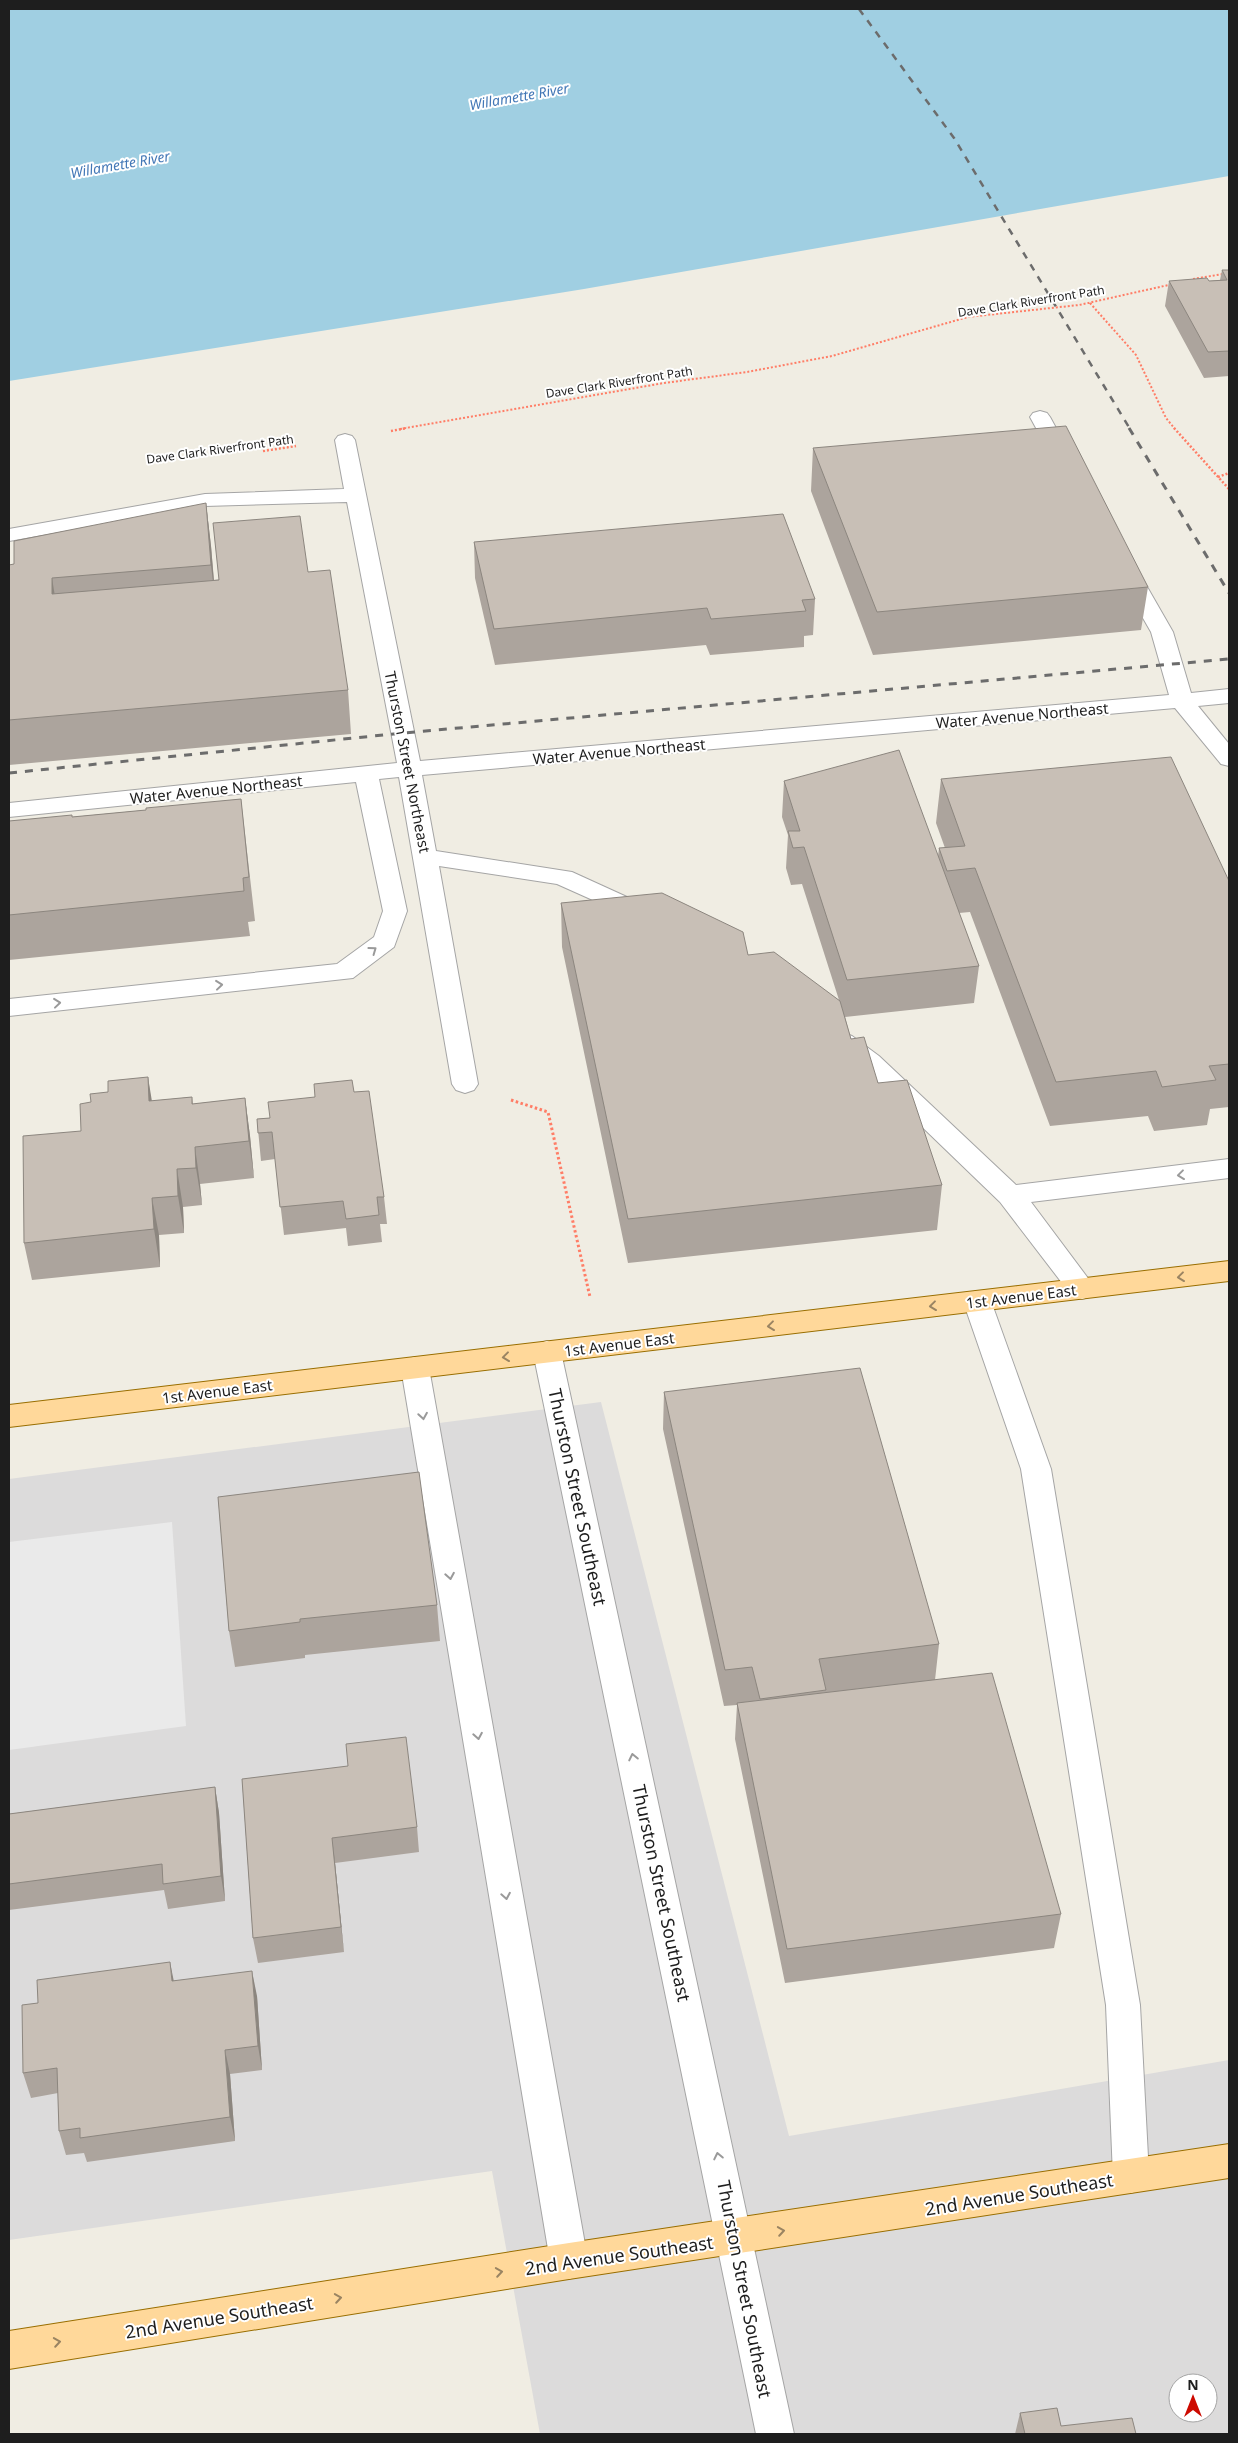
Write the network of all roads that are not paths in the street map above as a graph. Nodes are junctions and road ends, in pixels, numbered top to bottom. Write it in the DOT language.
graph roads {
  1 [pos="1040,417"];
  2 [pos="345,440"];
  3 [pos="1074,477"];
  4 [pos="355,495"];
  5 [pos="9,535"];
  6 [pos="1118,555"];
  7 [pos="1229,696"];
  8 [pos="1182,701"];
  9 [pos="1229,759"];
  10 [pos="409,769"];
  11 [pos="366,773"];
  12 [pos="9,810"];
  13 [pos="426,857"];
  14 [pos="665,927"];
  15 [pos="9,1008"];
  16 [pos="826,1029"];
  17 [pos="465,1084"];
  18 [pos="1229,1169"];
  19 [pos="1010,1195"];
  20 [pos="1229,1271"];
  21 [pos="1082,1289"];
  22 [pos="977,1301"];
  23 [pos="548,1352"];
  24 [pos="415,1368"];
  25 [pos="9,1416"];
  26 [pos="1229,2161"];
  27 [pos="1131,2176"];
  28 [pos="736,2238"];
  29 [pos="568,2261"];
  30 [pos="9,2350"];
  31 [pos="775,2434"];
  1 -- 3 [label="street"];
  2 -- 4 [label="street, Thurston Street Northeast"];
  4 -- 5 [label="street"];
  4 -- 10 [label="street, Thurston Street Northeast"];
  6 -- 8 [label="street"];
  7 -- 8 [label="street, Water Avenue Northeast"];
  8 -- 9 [label="street"];
  8 -- 10 [label="street, Water Avenue Northeast"];
  10 -- 11 [label="street, Water Avenue Northeast"];
  10 -- 13 [label="street, Thurston Street Northeast"];
  11 -- 12 [label="street, Water Avenue Northeast"];
  15 -- 11 [label="street, one-way"];
  13 -- 14 [label="street"];
  13 -- 17 [label="street, Thurston Street Northeast"];
  16 -- 19 [label="street"];
  18 -- 19 [label="street, one-way"];
  19 -- 21 [label="street"];
  20 -- 21 [label="main road, 1st Avenue East, one-way"];
  21 -- 22 [label="main road, 1st Avenue East"];
  22 -- 23 [label="main road, 1st Avenue East, one-way"];
  22 -- 27 [label="street"];
  23 -- 24 [label="main road, 1st Avenue East, one-way"];
  28 -- 23 [label="street, Thurston Street Southeast, one-way"];
  24 -- 25 [label="main road, 1st Avenue East"];
  24 -- 29 [label="street, one-way"];
  26 -- 27 [label="main road, 2nd Avenue Southeast"];
  28 -- 27 [label="main road, 2nd Avenue Southeast, one-way"];
  28 -- 29 [label="main road, 2nd Avenue Southeast"];
  28 -- 31 [label="street, Thurston Street Southeast"];
  30 -- 29 [label="main road, 2nd Avenue Southeast, one-way"];
}
